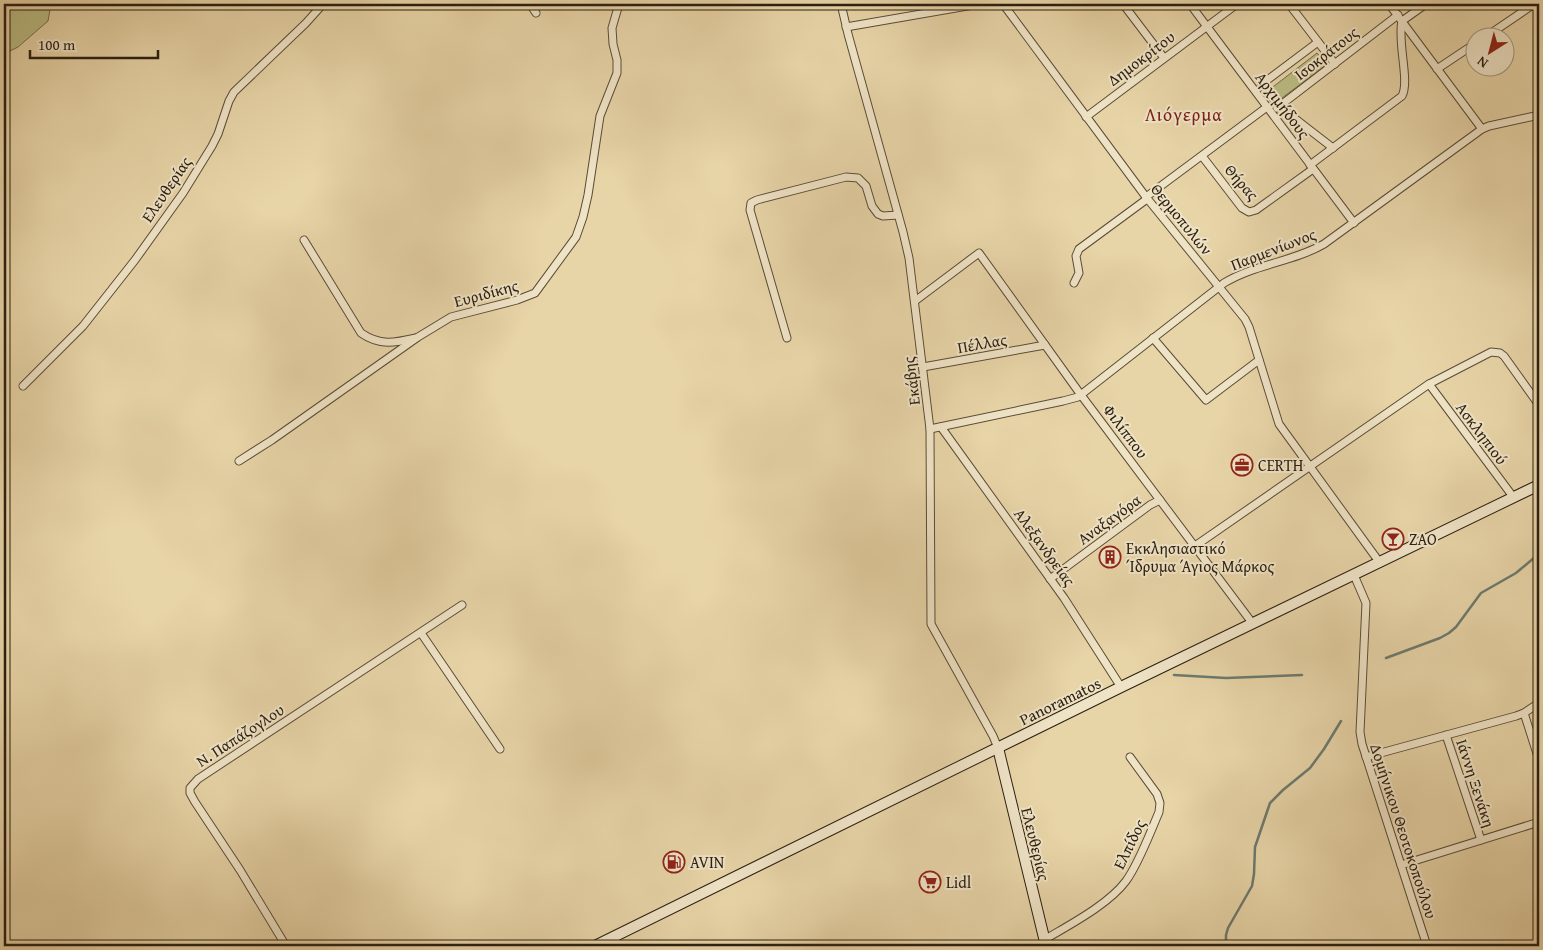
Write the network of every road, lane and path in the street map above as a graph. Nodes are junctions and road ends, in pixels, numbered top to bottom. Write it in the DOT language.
graph roads {
  1 [pos="323,4"];
  2 [pos="530,4"];
  3 [pos="619,4"];
  4 [pos="842,4"];
  5 [pos="979,4"];
  6 [pos="1003,4"];
  7 [pos="1124,4"];
  8 [pos="1190,4"];
  9 [pos="1237,4"];
  10 [pos="1289,4"];
  11 [pos="1389,4"];
  12 [pos="1426,4"];
  13 [pos="1534,4"];
  14 [pos="536,13"];
  15 [pos="1400,18"];
  16 [pos="1207,26"];
  17 [pos="846,27"];
  18 [pos="1499,28"];
  19 [pos="1318,42"];
  20 [pos="1466,50"];
  21 [pos="1164,58"];
  22 [pos="1335,64"];
  23 [pos="1437,69"];
  24 [pos="1280,107"];
  25 [pos="1269,110"];
  26 [pos="1539,115"];
  27 [pos="1086,117"];
  28 [pos="1482,129"];
  29 [pos="1333,148"];
  30 [pos="1202,156"];
  31 [pos="1312,167"];
  32 [pos="1147,198"];
  33 [pos="898,215"];
  34 [pos="1354,223"];
  35 [pos="304,240"];
  36 [pos="1074,283"];
  37 [pos="1219,286"];
  38 [pos="915,301"];
  39 [pos="418,337"];
  40 [pos="787,338"];
  41 [pos="1153,338"];
  42 [pos="1045,345"];
  43 [pos="1259,360"];
  44 [pos="923,367"];
  45 [pos="1429,384"];
  46 [pos="23,386"];
  47 [pos="1081,395"];
  48 [pos="1539,405"];
  49 [pos="941,427"];
  50 [pos="930,428"];
  51 [pos="238,461"];
  52 [pos="1309,467"];
  53 [pos="1539,485"];
  54 [pos="1514,498"];
  55 [pos="1160,500"];
  56 [pos="1195,546"];
  57 [pos="1380,563"];
  58 [pos="1354,575"];
  59 [pos="1050,579"];
  60 [pos="462,605"];
  61 [pos="1253,624"];
  62 [pos="421,633"];
  63 [pos="1121,687"];
  64 [pos="1539,702"];
  65 [pos="1524,713"];
  66 [pos="1446,735"];
  67 [pos="998,748"];
  68 [pos="500,749"];
  69 [pos="1130,757"];
  70 [pos="1366,757"];
  71 [pos="1539,760"];
  72 [pos="1539,822"];
  73 [pos="1481,840"];
  74 [pos="1401,865"];
  75 [pos="1045,943"];
  76 [pos="286,946"];
  77 [pos="595,946"];
  78 [pos="1427,946"];
  1 -- 46 [label="street, Ελευθερίας"];
  2 -- 14 [label="street"];
  3 -- 39 [label="street, Ευριδίκης"];
  4 -- 17 [label="street, Εκάβης"];
  5 -- 17 [label="street"];
  6 -- 27 [label="street, Θερμοπυλών"];
  7 -- 21 [label="street"];
  8 -- 16 [label="street, Αρχιμήδους"];
  9 -- 16 [label="street, Δημοκρίτου"];
  10 -- 19 [label="street"];
  11 -- 15 [label="street"];
  12 -- 15 [label="street, Ισοκράτους"];
  13 -- 18 [label="street"];
  15 -- 22 [label="street, Ισοκράτους"];
  15 -- 23 [label="street"];
  15 -- 29 [label="street"];
  16 -- 21 [label="street, Δημοκρίτου"];
  16 -- 25 [label="street, Αρχιμήδους"];
  17 -- 33 [label="street, Εκάβης"];
  19 -- 22 [label="street"];
  19 -- 24 [label="street"];
  20 -- 23 [label="street"];
  21 -- 27 [label="street, Δημοκρίτου"];
  22 -- 24 [label="street, Ισοκράτους"];
  23 -- 28 [label="street"];
  24 -- 25 [label="street, Ισοκράτους"];
  24 -- 29 [label="street"];
  25 -- 30 [label="street, Ισοκράτους"];
  25 -- 31 [label="street, Αρχιμήδους"];
  26 -- 28 [label="street, Παρμενίωνος"];
  27 -- 32 [label="street, Θερμοπυλών"];
  28 -- 34 [label="street, Παρμενίωνος"];
  29 -- 31 [label="street"];
  30 -- 31 [label="street, Θήρας"];
  30 -- 32 [label="street, Ισοκράτους"];
  31 -- 34 [label="street, Αρχιμήδους"];
  32 -- 36 [label="street, Ισοκράτους"];
  32 -- 37 [label="street, Θερμοπυλών"];
  33 -- 38 [label="street, Εκάβης"];
  33 -- 40 [label="street"];
  34 -- 37 [label="street, Παρμενίωνος"];
  35 -- 39 [label="street"];
  37 -- 41 [label="street, Παρμενίωνος"];
  37 -- 43 [label="street, Θερμοπυλών"];
  38 -- 42 [label="street, Φιλίππου"];
  38 -- 44 [label="street, Εκάβης"];
  39 -- 51 [label="street, Ευριδίκης"];
  41 -- 43 [label="street"];
  41 -- 47 [label="street, Παρμενίωνος"];
  42 -- 44 [label="street, Πέλλας"];
  42 -- 47 [label="street, Φιλίππου"];
  43 -- 52 [label="street, Θερμοπυλών"];
  44 -- 50 [label="street, Εκάβης"];
  45 -- 48 [label="street"];
  45 -- 52 [label="street"];
  45 -- 54 [label="street, Ασκληπιού"];
  47 -- 49 [label="street, Παρμενίωνος"];
  47 -- 55 [label="street, Φιλίππου"];
  49 -- 50 [label="street, Παρμενίωνος"];
  49 -- 59 [label="street, Αλεξανδρείας"];
  50 -- 67 [label="street, Εκάβης"];
  52 -- 56 [label="street"];
  52 -- 57 [label="street, Θερμοπυλών"];
  53 -- 54 [label="main road, Panoramatos"];
  54 -- 57 [label="main road, Panoramatos"];
  55 -- 56 [label="street, Φιλίππου"];
  55 -- 59 [label="street, Αναξαγόρα"];
  56 -- 61 [label="street, Φιλίππου"];
  57 -- 58 [label="main road, Panoramatos"];
  58 -- 61 [label="main road, Panoramatos"];
  58 -- 70 [label="street, Δομήνικου Θεοτοκοπούλου"];
  59 -- 63 [label="street, Αλεξανδρείας"];
  60 -- 62 [label="street, Ν. Παπάζογλου"];
  61 -- 63 [label="main road, Panoramatos"];
  62 -- 68 [label="street"];
  62 -- 76 [label="street, Ν. Παπάζογλου"];
  63 -- 67 [label="main road, Panoramatos"];
  64 -- 65 [label="street"];
  65 -- 66 [label="street"];
  65 -- 71 [label="street"];
  66 -- 70 [label="street"];
  66 -- 73 [label="street, Ιάννη Ξενάκη"];
  67 -- 75 [label="main road, Ελευθερίας"];
  67 -- 77 [label="main road, Panoramatos"];
  69 -- 75 [label="street, Ελπίδος"];
  70 -- 74 [label="street, Δομήνικου Θεοτοκοπούλου"];
  72 -- 73 [label="street"];
  73 -- 74 [label="street"];
  74 -- 78 [label="street, Δομήνικου Θεοτοκοπούλου"];
}
